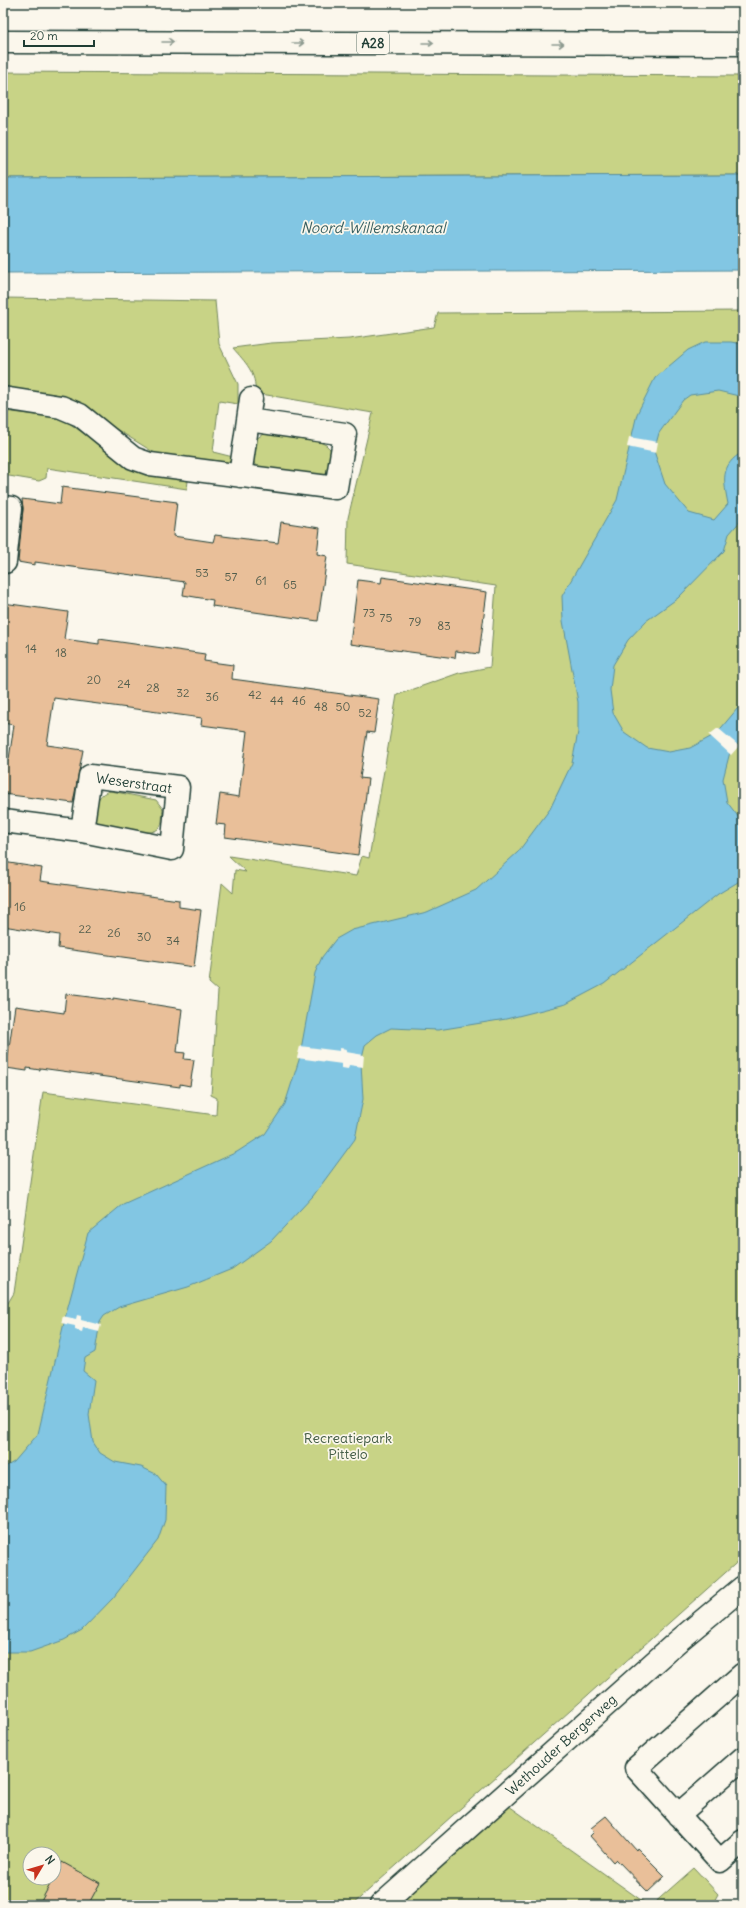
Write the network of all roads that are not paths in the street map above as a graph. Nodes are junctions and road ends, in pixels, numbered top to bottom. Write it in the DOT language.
graph roads {
  1 [pos="3,42"];
  2 [pos="743,44"];
  3 [pos="3,398"];
  4 [pos="240,476"];
  5 [pos="3,507"];
  6 [pos="3,562"];
  7 [pos="3,821"];
  8 [pos="82,831"];
  9 [pos="743,1587"];
  10 [pos="743,1674"];
  11 [pos="743,1758"];
  12 [pos="678,1816"];
  13 [pos="743,1841"];
  14 [pos="381,1905"];
  1 -- 2 [label="main road, A28, one-way"];
  3 -- 4 [label="main road"];
  4 -- 4 [label="main road"];
  5 -- 6 [label="main road"];
  7 -- 8 [label="main road, Weserstraat"];
  8 -- 8 [label="main road, Weserstraat"];
  9 -- 14 [label="main road, Wethouder Bergerweg"];
  10 -- 12 [label="main road"];
  11 -- 12 [label="main road"];
  12 -- 13 [label="main road"];
}
